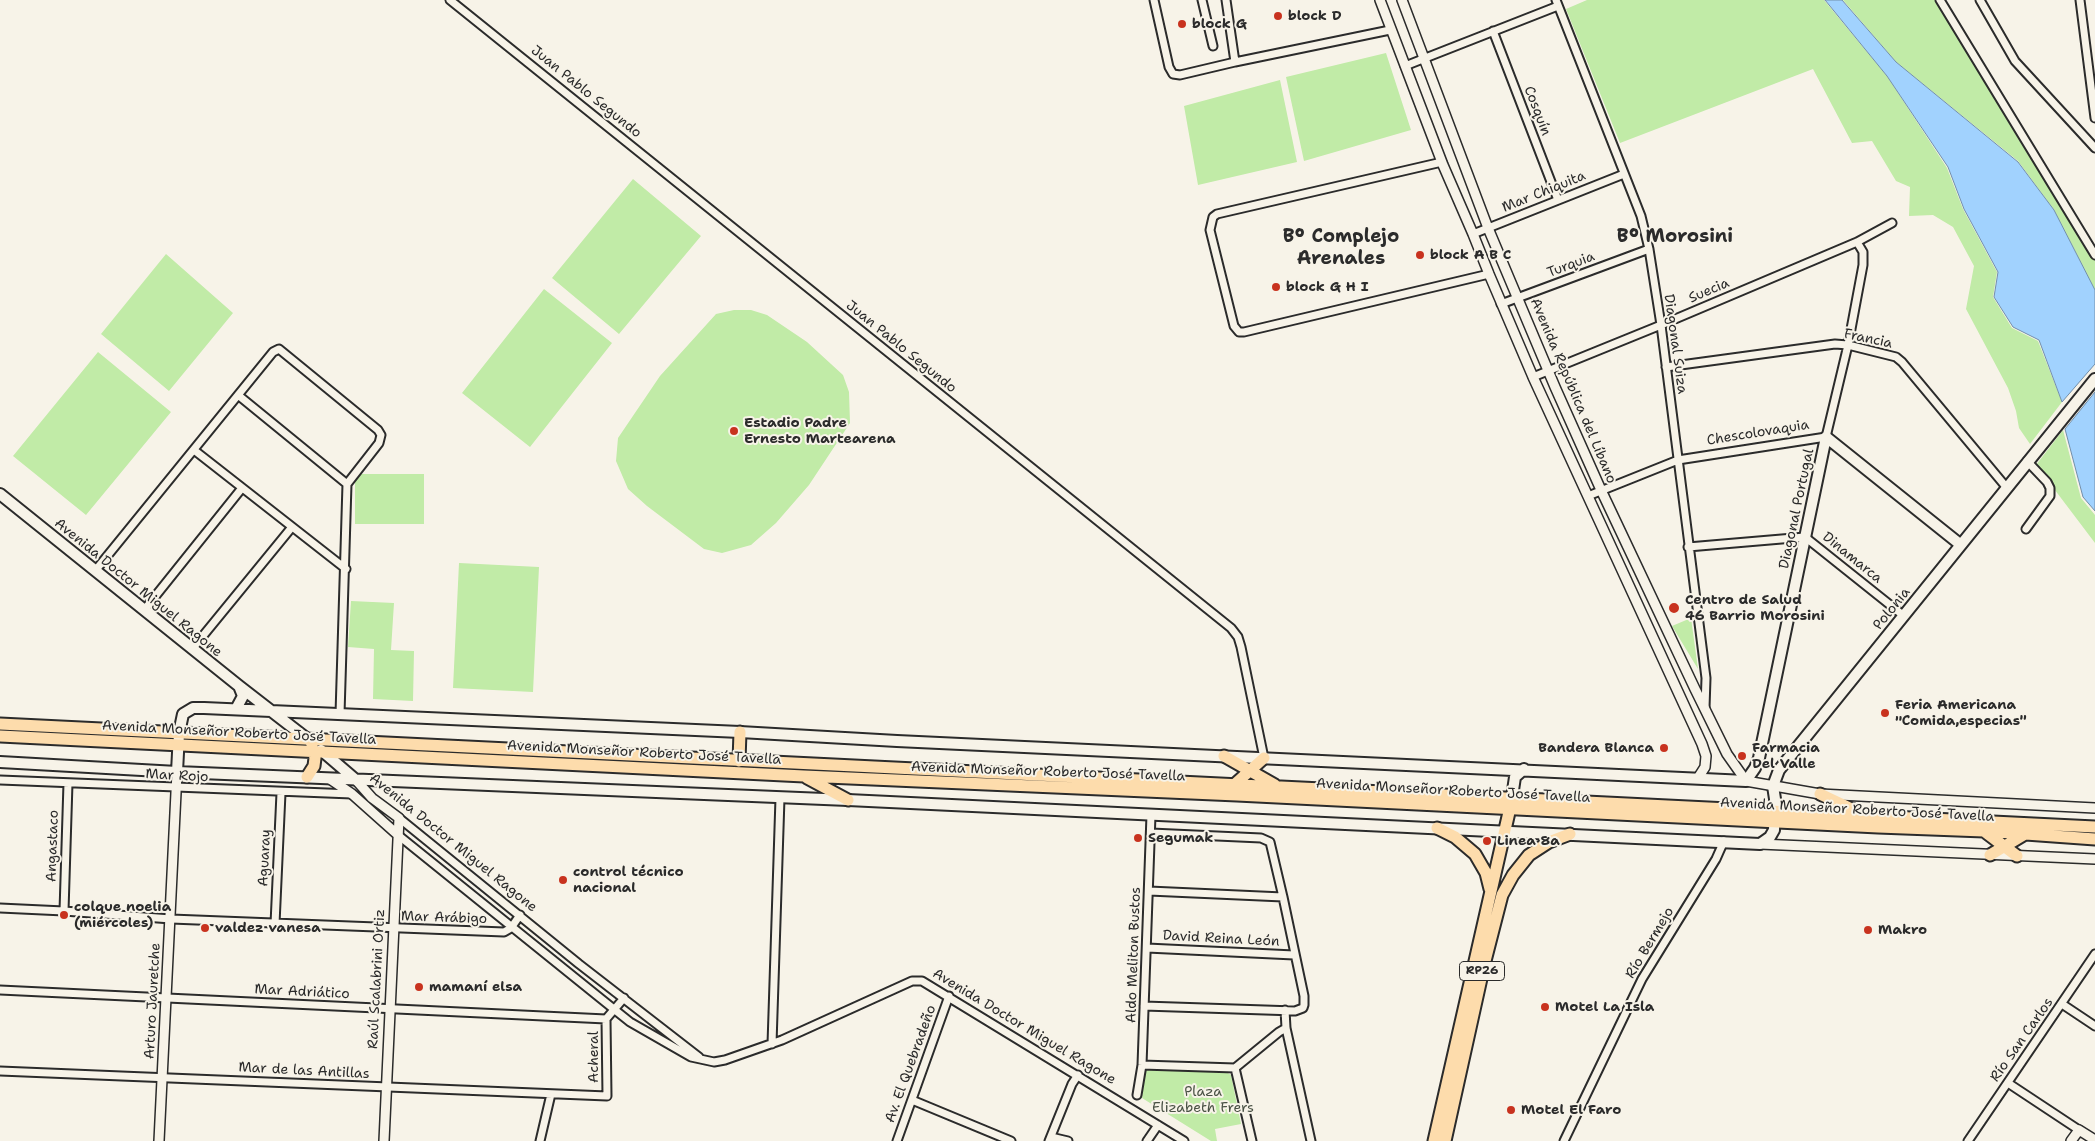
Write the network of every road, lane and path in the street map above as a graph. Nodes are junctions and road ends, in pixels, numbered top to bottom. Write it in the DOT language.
graph roads {
  1 [pos="450,0"];
  2 [pos="1154,0"];
  3 [pos="1202,0"];
  4 [pos="1226,0"];
  5 [pos="1380,0"];
  6 [pos="1402,0"];
  7 [pos="1940,0"];
  8 [pos="1980,0"];
  9 [pos="2080,0"];
  10 [pos="1557,3"];
  11 [pos="1390,30"];
  12 [pos="1493,32"];
  13 [pos="1212,46"];
  14 [pos="1423,58"];
  15 [pos="1235,62"];
  16 [pos="1405,66"];
  17 [pos="2095,118"];
  18 [pos="2095,148"];
  19 [pos="1442,162"];
  20 [pos="1624,174"];
  21 [pos="1558,200"];
  22 [pos="1892,223"];
  23 [pos="1488,228"];
  24 [pos="1473,234"];
  25 [pos="1857,242"];
  26 [pos="1649,249"];
  27 [pos="2095,255"];
  28 [pos="1488,274"];
  29 [pos="1518,298"];
  30 [pos="1501,304"];
  31 [pos="1661,325"];
  32 [pos="1848,345"];
  33 [pos="1666,367"];
  34 [pos="1548,371"];
  35 [pos="1533,377"];
  36 [pos="2095,379"];
  37 [pos="238,396"];
  38 [pos="1826,437"];
  39 [pos="194,450"];
  40 [pos="1678,460"];
  41 [pos="2027,462"];
  42 [pos="347,484"];
  43 [pos="242,488"];
  44 [pos="2007,488"];
  45 [pos="1601,490"];
  46 [pos="0,494"];
  47 [pos="1588,496"];
  48 [pos="292,527"];
  49 [pos="2026,529"];
  50 [pos="1805,537"];
  51 [pos="1961,545"];
  52 [pos="1688,547"];
  53 [pos="346,569"];
  54 [pos="95,571"];
  55 [pos="145,609"];
  56 [pos="1904,616"];
  57 [pos="193,648"];
  58 [pos="239,686"];
  59 [pos="1705,708"];
  60 [pos="236,709"];
  61 [pos="272,711"];
  62 [pos="340,714"];
  63 [pos="0,724"];
  64 [pos="740,732"];
  65 [pos="0,736"];
  66 [pos="179,739"];
  67 [pos="309,740"];
  68 [pos="319,752"];
  69 [pos="1224,756"];
  70 [pos="1264,758"];
  71 [pos="739,761"];
  72 [pos="0,762"];
  73 [pos="1524,769"];
  74 [pos="1249,770"];
  75 [pos="177,772"];
  76 [pos="804,776"];
  77 [pos="307,777"];
  78 [pos="1698,778"];
  79 [pos="330,779"];
  80 [pos="0,780"];
  81 [pos="356,780"];
  82 [pos="1746,781"];
  83 [pos="68,783"];
  84 [pos="1235,784"];
  85 [pos="1277,786"];
  86 [pos="1773,786"];
  87 [pos="176,788"];
  88 [pos="281,793"];
  89 [pos="352,794"];
  90 [pos="1820,794"];
  91 [pos="780,798"];
  92 [pos="848,800"];
  93 [pos="1511,803"];
  94 [pos="2095,808"];
  95 [pos="1151,815"];
  96 [pos="1775,816"];
  97 [pos="1866,816"];
  98 [pos="400,818"];
  99 [pos="2095,827"];
  100 [pos="1437,828"];
  101 [pos="1506,831"];
  102 [pos="1984,831"];
  103 [pos="1151,833"];
  104 [pos="1570,834"];
  105 [pos="2025,834"];
  106 [pos="398,835"];
  107 [pos="2095,839"];
  108 [pos="1724,841"];
  109 [pos="1760,844"];
  110 [pos="2005,846"];
  111 [pos="1990,855"];
  112 [pos="2017,856"];
  113 [pos="2095,859"];
  114 [pos="1149,890"];
  115 [pos="1490,894"];
  116 [pos="1283,897"];
  117 [pos="0,908"];
  118 [pos="64,910"];
  119 [pos="520,915"];
  120 [pos="171,919"];
  121 [pos="275,924"];
  122 [pos="511,928"];
  123 [pos="393,929"];
  124 [pos="1147,948"];
  125 [pos="2095,954"];
  126 [pos="1294,955"];
  127 [pos="0,990"];
  128 [pos="949,996"];
  129 [pos="167,998"];
  130 [pos="624,998"];
  131 [pos="2062,1004"];
  132 [pos="1144,1006"];
  133 [pos="390,1009"];
  134 [pos="614,1010"];
  135 [pos="1285,1010"];
  136 [pos="606,1019"];
  137 [pos="2095,1026"];
  138 [pos="1286,1028"];
  139 [pos="772,1044"];
  140 [pos="704,1060"];
  141 [pos="1142,1065"];
  142 [pos="1235,1068"];
  143 [pos="0,1071"];
  144 [pos="1078,1075"];
  145 [pos="162,1077"];
  146 [pos="2008,1083"];
  147 [pos="385,1087"];
  148 [pos="551,1094"];
  149 [pos="1137,1095"];
  150 [pos="607,1096"];
  151 [pos="912,1100"];
  152 [pos="1158,1125"];
  153 [pos="2078,1130"];
  154 [pos="1050,1139"];
  155 [pos="2095,1140"];
  156 [pos="159,1141"];
  157 [pos="384,1141"];
  158 [pos="540,1141"];
  159 [pos="897,1141"];
  160 [pos="1011,1141"];
  161 [pos="1068,1141"];
  162 [pos="1147,1141"];
  163 [pos="1183,1141"];
  164 [pos="1252,1141"];
  165 [pos="1311,1141"];
  166 [pos="1434,1141"];
  167 [pos="1445,1141"];
  168 [pos="1564,1141"];
  169 [pos="1968,1141"];
  170 [pos="2071,1141"];
  1 -- 70 [label="street, Juan Pablo Segundo"];
  2 -- 15 [label="street"];
  3 -- 13 [label="street"];
  4 -- 15 [label="street"];
  5 -- 11 [label="street, Avenida República del Líbano"];
  6 -- 14 [label="street, Avenida República del Líbano"];
  7 -- 27 [label="street"];
  8 -- 18 [label="street"];
  9 -- 17 [label="street"];
  10 -- 12 [label="street"];
  10 -- 20 [label="street, Diagonal Suiza"];
  11 -- 15 [label="street"];
  11 -- 16 [label="street, Avenida República del Líbano"];
  12 -- 14 [label="street"];
  12 -- 21 [label="street, Cosquín"];
  14 -- 16 [label="street"];
  14 -- 23 [label="street, Avenida República del Líbano"];
  16 -- 19 [label="street, Avenida República del Líbano"];
  19 -- 24 [label="street, Avenida República del Líbano"];
  19 -- 28 [label="street"];
  20 -- 21 [label="street, Mar Chiquita"];
  20 -- 26 [label="street, Diagonal Suiza"];
  21 -- 23 [label="street, Mar Chiquita"];
  22 -- 25 [label="street, Suecia"];
  23 -- 24 [label="street, Mar Chiquita"];
  23 -- 29 [label="street, Avenida República del Líbano"];
  24 -- 28 [label="street, Avenida República del Líbano"];
  25 -- 31 [label="street, Suecia"];
  25 -- 32 [label="street, Diagonal Portugal"];
  26 -- 29 [label="street, Turquia"];
  26 -- 31 [label="street, Diagonal Suiza"];
  28 -- 30 [label="street, Avenida República del Líbano"];
  29 -- 30 [label="street, Turquia"];
  29 -- 34 [label="street, Avenida República del Líbano"];
  30 -- 35 [label="street, Avenida República del Líbano"];
  31 -- 33 [label="street, Diagonal Suiza"];
  31 -- 34 [label="street, Suecia"];
  32 -- 33 [label="street, Francia"];
  32 -- 38 [label="street, Diagonal Portugal"];
  32 -- 44 [label="street, Francia"];
  33 -- 40 [label="street, Diagonal Suiza"];
  34 -- 35 [label="street, Suecia"];
  34 -- 45 [label="street, Avenida República del Líbano"];
  35 -- 47 [label="street, Avenida República del Líbano"];
  36 -- 41 [label="main road, Polonia"];
  37 -- 39 [label="street"];
  37 -- 42 [label="street"];
  37 -- 42 [label="street"];
  38 -- 40 [label="street, Chescolovaquia"];
  38 -- 50 [label="main road, Diagonal Portugal"];
  38 -- 51 [label="main road, Chescolovaquia"];
  39 -- 43 [label="street"];
  39 -- 54 [label="street"];
  40 -- 45 [label="street, Chescolovaquia"];
  40 -- 52 [label="street, Diagonal Suiza"];
  41 -- 44 [label="main road, Polonia"];
  41 -- 49 [label="street"];
  42 -- 53 [label="street"];
  43 -- 48 [label="street"];
  43 -- 55 [label="street"];
  44 -- 51 [label="main road, Polonia"];
  45 -- 47 [label="street, Chescolovaquia"];
  45 -- 59 [label="street, Avenida República del Líbano"];
  46 -- 54 [label="main road, Avenida Doctor Miguel Ragone"];
  47 -- 78 [label="street, Avenida República del Líbano"];
  48 -- 53 [label="street"];
  48 -- 57 [label="street"];
  50 -- 52 [label="street, Dinamarca"];
  50 -- 56 [label="street, Dinamarca"];
  50 -- 82 [label="main road, Diagonal Portugal"];
  51 -- 56 [label="main road, Polonia"];
  52 -- 59 [label="street, Diagonal Suiza"];
  53 -- 62 [label="street"];
  54 -- 55 [label="main road, Avenida Doctor Miguel Ragone"];
  55 -- 57 [label="main road, Avenida Doctor Miguel Ragone"];
  56 -- 86 [label="main road, Polonia"];
  57 -- 58 [label="main road, Avenida Doctor Miguel Ragone"];
  58 -- 60 [label="main road"];
  58 -- 61 [label="main road, Avenida Doctor Miguel Ragone"];
  59 -- 82 [label="street, Avenida República del Líbano"];
  60 -- 61 [label="main road"];
  60 -- 66 [label="main road"];
  61 -- 62 [label="main road"];
  61 -- 67 [label="main road, Avenida Doctor Miguel Ragone"];
  62 -- 64 [label="main road"];
  63 -- 66 [label="main road, Avenida Monseñor Roberto José Tavella"];
  64 -- 69 [label="main road"];
  64 -- 71 [label="main road"];
  65 -- 66 [label="main road, Avenida Monseñor Roberto José Tavella"];
  66 -- 67 [label="main road, Avenida Monseñor Roberto José Tavella"];
  66 -- 68 [label="main road, Avenida Monseñor Roberto José Tavella"];
  66 -- 75 [label="main road"];
  67 -- 68 [label="main road"];
  67 -- 71 [label="main road, Avenida Monseñor Roberto José Tavella"];
  68 -- 76 [label="main road, Avenida Monseñor Roberto José Tavella"];
  68 -- 77 [label="main road"];
  68 -- 81 [label="main road, Avenida Doctor Miguel Ragone"];
  69 -- 70 [label="main road"];
  69 -- 74 [label="main road"];
  70 -- 73 [label="main road"];
  70 -- 74 [label="main road"];
  71 -- 84 [label="main road, Avenida Monseñor Roberto José Tavella"];
  72 -- 75 [label="main road"];
  73 -- 78 [label="main road"];
  73 -- 93 [label="main road, RP26"];
  74 -- 84 [label="main road"];
  74 -- 85 [label="main road"];
  75 -- 77 [label="main road"];
  75 -- 87 [label="street, Arturo Jauretche"];
  76 -- 92 [label="main road"];
  76 -- 93 [label="main road, Avenida Monseñor Roberto José Tavella"];
  77 -- 79 [label="main road"];
  78 -- 82 [label="main road"];
  79 -- 81 [label="main road"];
  79 -- 89 [label="street, Avenida Doctor Miguel Ragone"];
  80 -- 83 [label="street, Mar Rojo"];
  81 -- 91 [label="main road"];
  81 -- 98 [label="street, Avenida Doctor Miguel Ragone"];
  82 -- 86 [label="street"];
  83 -- 87 [label="street, Mar Rojo"];
  83 -- 118 [label="street, Angastaco"];
  84 -- 85 [label="main road, Avenida Monseñor Roberto José Tavella"];
  85 -- 93 [label="main road, Avenida Monseñor Roberto José Tavella"];
  86 -- 90 [label="street"];
  86 -- 96 [label="main road"];
  87 -- 88 [label="street, Mar Rojo"];
  87 -- 120 [label="street, Arturo Jauretche"];
  88 -- 89 [label="street, Mar Rojo"];
  88 -- 121 [label="street, Aguaray"];
  89 -- 106 [label="street, Avenida Doctor Miguel Ragone"];
  90 -- 94 [label="street"];
  90 -- 97 [label="main road"];
  91 -- 92 [label="main road"];
  91 -- 139 [label="street"];
  92 -- 95 [label="main road"];
  93 -- 96 [label="main road, Avenida Monseñor Roberto José Tavella"];
  93 -- 101 [label="main road, RP26"];
  95 -- 100 [label="main road"];
  95 -- 103 [label="street, Aldo Meliton Bustos"];
  96 -- 97 [label="main road, Avenida Monseñor Roberto José Tavella"];
  96 -- 102 [label="main road, Avenida Monseñor Roberto José Tavella"];
  96 -- 109 [label="main road"];
  97 -- 99 [label="main road, Avenida Monseñor Roberto José Tavella"];
  98 -- 106 [label="street, Raúl Scalabrini Ortiz"];
  98 -- 119 [label="street, Avenida Doctor Miguel Ragone"];
  100 -- 101 [label="main road"];
  100 -- 115 [label="main road"];
  101 -- 104 [label="main road"];
  101 -- 115 [label="main road, RP26"];
  102 -- 105 [label="main road, Avenida Monseñor Roberto José Tavella"];
  102 -- 110 [label="main road"];
  103 -- 114 [label="street, Aldo Meliton Bustos"];
  103 -- 116 [label="street"];
  104 -- 108 [label="main road"];
  104 -- 167 [label="main road, RP26"];
  105 -- 107 [label="main road, Avenida Monseñor Roberto José Tavella"];
  105 -- 110 [label="main road"];
  106 -- 122 [label="street, Avenida Doctor Miguel Ragone"];
  106 -- 123 [label="street, Raúl Scalabrini Ortiz"];
  108 -- 109 [label="main road"];
  108 -- 168 [label="street, Río Bermejo"];
  109 -- 111 [label="street"];
  110 -- 111 [label="main road"];
  110 -- 112 [label="main road"];
  111 -- 112 [label="street"];
  112 -- 113 [label="street"];
  114 -- 116 [label="street"];
  114 -- 124 [label="street, Aldo Meliton Bustos"];
  115 -- 166 [label="main road, RP26"];
  116 -- 126 [label="street"];
  117 -- 118 [label="street, Mar Arábigo"];
  118 -- 120 [label="street, Mar Arábigo"];
  119 -- 122 [label="street"];
  119 -- 130 [label="street, Avenida Doctor Miguel Ragone"];
  120 -- 121 [label="street, Mar Arábigo"];
  120 -- 129 [label="street, Arturo Jauretche"];
  121 -- 123 [label="street, Mar Arábigo"];
  122 -- 123 [label="street, Mar Arábigo"];
  122 -- 134 [label="street, Avenida Doctor Miguel Ragone"];
  123 -- 133 [label="street, Raúl Scalabrini Ortiz"];
  124 -- 126 [label="street, David Reina León"];
  124 -- 132 [label="street, Aldo Meliton Bustos"];
  125 -- 131 [label="street, Río San Carlos"];
  126 -- 135 [label="street"];
  127 -- 129 [label="street, Mar Adriático"];
  128 -- 139 [label="street, Avenida Doctor Miguel Ragone"];
  128 -- 144 [label="street, Avenida Doctor Miguel Ragone"];
  128 -- 151 [label="street, Av. El Quebradeño"];
  129 -- 133 [label="street, Mar Adriático"];
  129 -- 145 [label="street, Arturo Jauretche"];
  130 -- 134 [label="street"];
  130 -- 140 [label="street, Avenida Doctor Miguel Ragone"];
  131 -- 137 [label="street"];
  131 -- 146 [label="street, Río San Carlos"];
  132 -- 135 [label="street"];
  132 -- 141 [label="street, Aldo Meliton Bustos"];
  133 -- 136 [label="street, Mar Adriático"];
  133 -- 147 [label="street, Raúl Scalabrini Ortiz"];
  134 -- 136 [label="street"];
  134 -- 140 [label="street, Avenida Doctor Miguel Ragone"];
  135 -- 138 [label="street"];
  136 -- 150 [label="street, Acheral"];
  138 -- 142 [label="street"];
  138 -- 165 [label="street"];
  139 -- 140 [label="street, Avenida Doctor Miguel Ragone"];
  141 -- 142 [label="street"];
  141 -- 149 [label="street, Aldo Meliton Bustos"];
  142 -- 164 [label="street"];
  143 -- 145 [label="street, Mar de las Antillas"];
  144 -- 152 [label="street, Avenida Doctor Miguel Ragone"];
  144 -- 154 [label="street"];
  145 -- 147 [label="street, Mar de las Antillas"];
  145 -- 156 [label="street, Arturo Jauretche"];
  146 -- 153 [label="street"];
  146 -- 169 [label="street, Río San Carlos"];
  147 -- 148 [label="street, Mar de las Antillas"];
  147 -- 157 [label="street, Raúl Scalabrini Ortiz"];
  148 -- 150 [label="street, Mar de las Antillas"];
  148 -- 158 [label="street"];
  151 -- 159 [label="street, Av. El Quebradeño"];
  151 -- 160 [label="street"];
  152 -- 162 [label="street"];
  152 -- 163 [label="street, Avenida Doctor Miguel Ragone"];
  153 -- 155 [label="street"];
  153 -- 170 [label="street"];
  154 -- 161 [label="street"];
}
